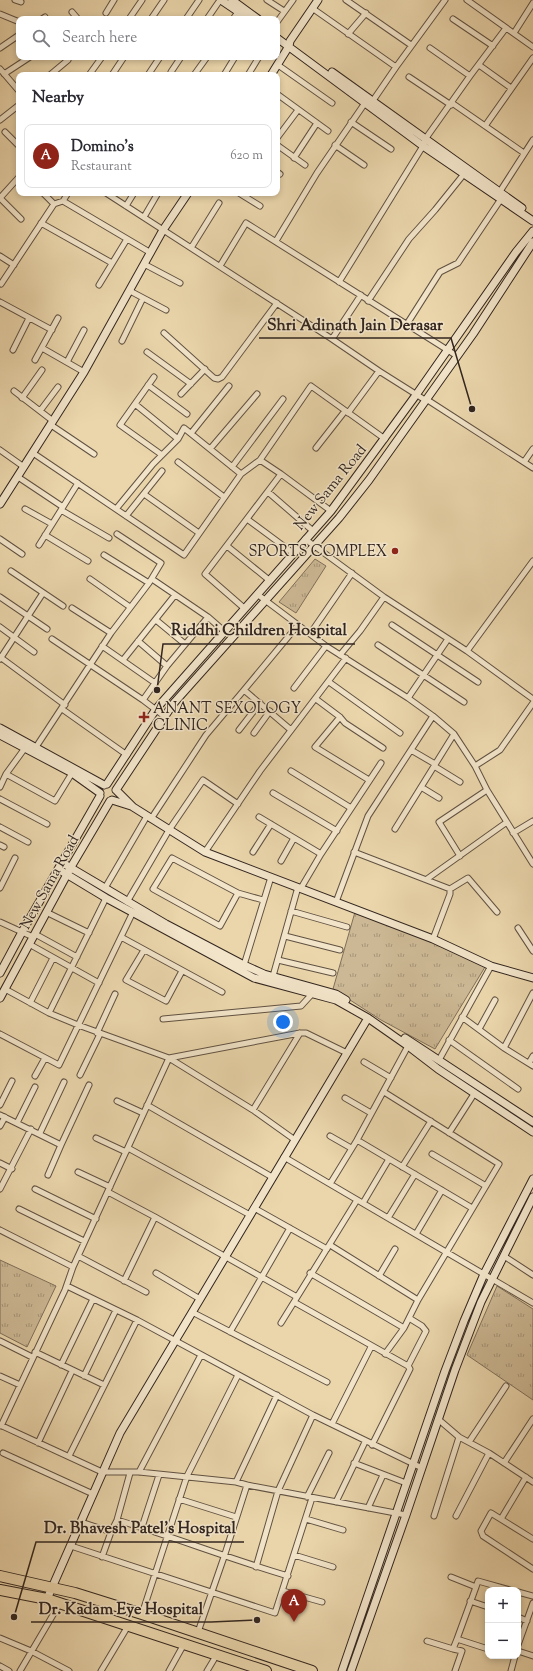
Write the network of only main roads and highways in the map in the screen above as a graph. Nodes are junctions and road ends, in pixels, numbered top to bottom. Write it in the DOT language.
graph roads {
  1 [pos="0,1576"];
  2 [pos="0,1590"];
  3 [pos="266,1671"];
  4 [pos="312,1671"];
  1 -- 4 [label="highway"];
  2 -- 3 [label="highway"];
}
